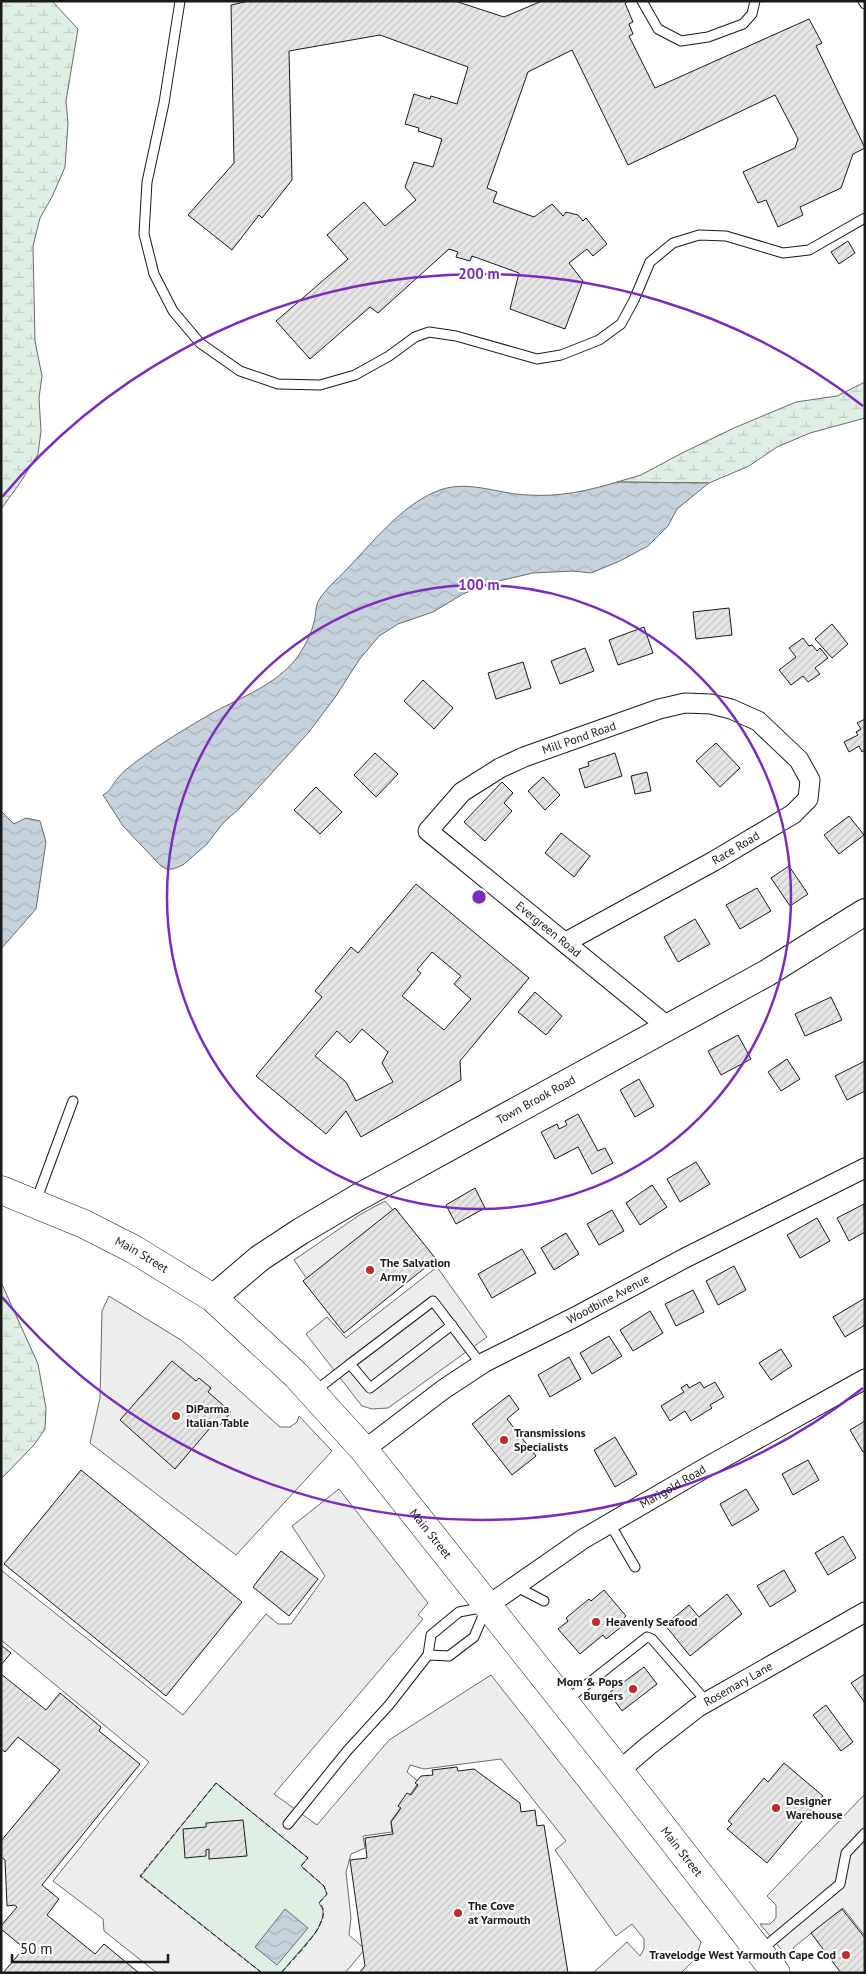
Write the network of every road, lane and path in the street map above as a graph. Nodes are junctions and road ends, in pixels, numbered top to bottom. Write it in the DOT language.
graph roads {
  1 [pos="180,1"];
  2 [pos="642,1"];
  3 [pos="755,1"];
  4 [pos="865,218"];
  5 [pos="751,718"];
  6 [pos="428,831"];
  7 [pos="863,915"];
  8 [pos="566,942"];
  9 [pos="668,1027"];
  10 [pos="72,1101"];
  11 [pos="865,1168"];
  12 [pos="1,1190"];
  13 [pos="35,1203"];
  14 [pos="213,1298"];
  15 [pos="452,1325"];
  16 [pos="350,1364"];
  17 [pos="482,1364"];
  18 [pos="865,1379"];
  19 [pos="312,1392"];
  20 [pos="364,1450"];
  21 [pos="610,1524"];
  22 [pos="636,1567"];
  23 [pos="515,1586"];
  24 [pos="544,1601"];
  25 [pos="488,1606"];
  26 [pos="865,1612"];
  27 [pos="428,1655"];
  28 [pos="565,1702"];
  29 [pos="708,1702"];
  30 [pos="619,1771"];
  31 [pos="288,1824"];
  32 [pos="865,1833"];
  33 [pos="760,1951"];
  34 [pos="776,1973"];
  1 -- 4 [label="lane"];
  2 -- 3 [label="lane"];
  5 -- 6 [label="street, Mill Pond Road"];
  5 -- 8 [label="street, Race Road"];
  6 -- 8 [label="street, Evergreen Road"];
  7 -- 9 [label="main road, Town Brook Road"];
  8 -- 9 [label="street, Evergreen Road"];
  9 -- 14 [label="main road, Town Brook Road"];
  10 -- 13 [label="lane"];
  11 -- 17 [label="street, Woodbine Avenue"];
  12 -- 13 [label="main road, Main Street"];
  13 -- 14 [label="main road, Main Street"];
  14 -- 19 [label="main road, Main Street"];
  15 -- 16 [label="lane"];
  15 -- 16 [label="lane"];
  15 -- 17 [label="lane"];
  16 -- 19 [label="lane"];
  17 -- 20 [label="street, Woodbine Avenue"];
  18 -- 21 [label="street, Marigold Road"];
  19 -- 20 [label="main road, Main Street"];
  20 -- 25 [label="main road, Main Street"];
  21 -- 22 [label="lane"];
  21 -- 23 [label="street, Marigold Road"];
  23 -- 24 [label="lane"];
  23 -- 25 [label="street, Marigold Road"];
  25 -- 27 [label="lane"];
  25 -- 27 [label="lane"];
  25 -- 28 [label="main road, Main Street"];
  26 -- 29 [label="street, Rosemary Lane"];
  27 -- 31 [label="lane"];
  28 -- 29 [label="lane"];
  28 -- 30 [label="main road, Main Street"];
  29 -- 30 [label="street, Rosemary Lane"];
  30 -- 33 [label="main road, Main Street"];
  32 -- 33 [label="lane"];
  33 -- 34 [label="main road, Main Street"];
}
